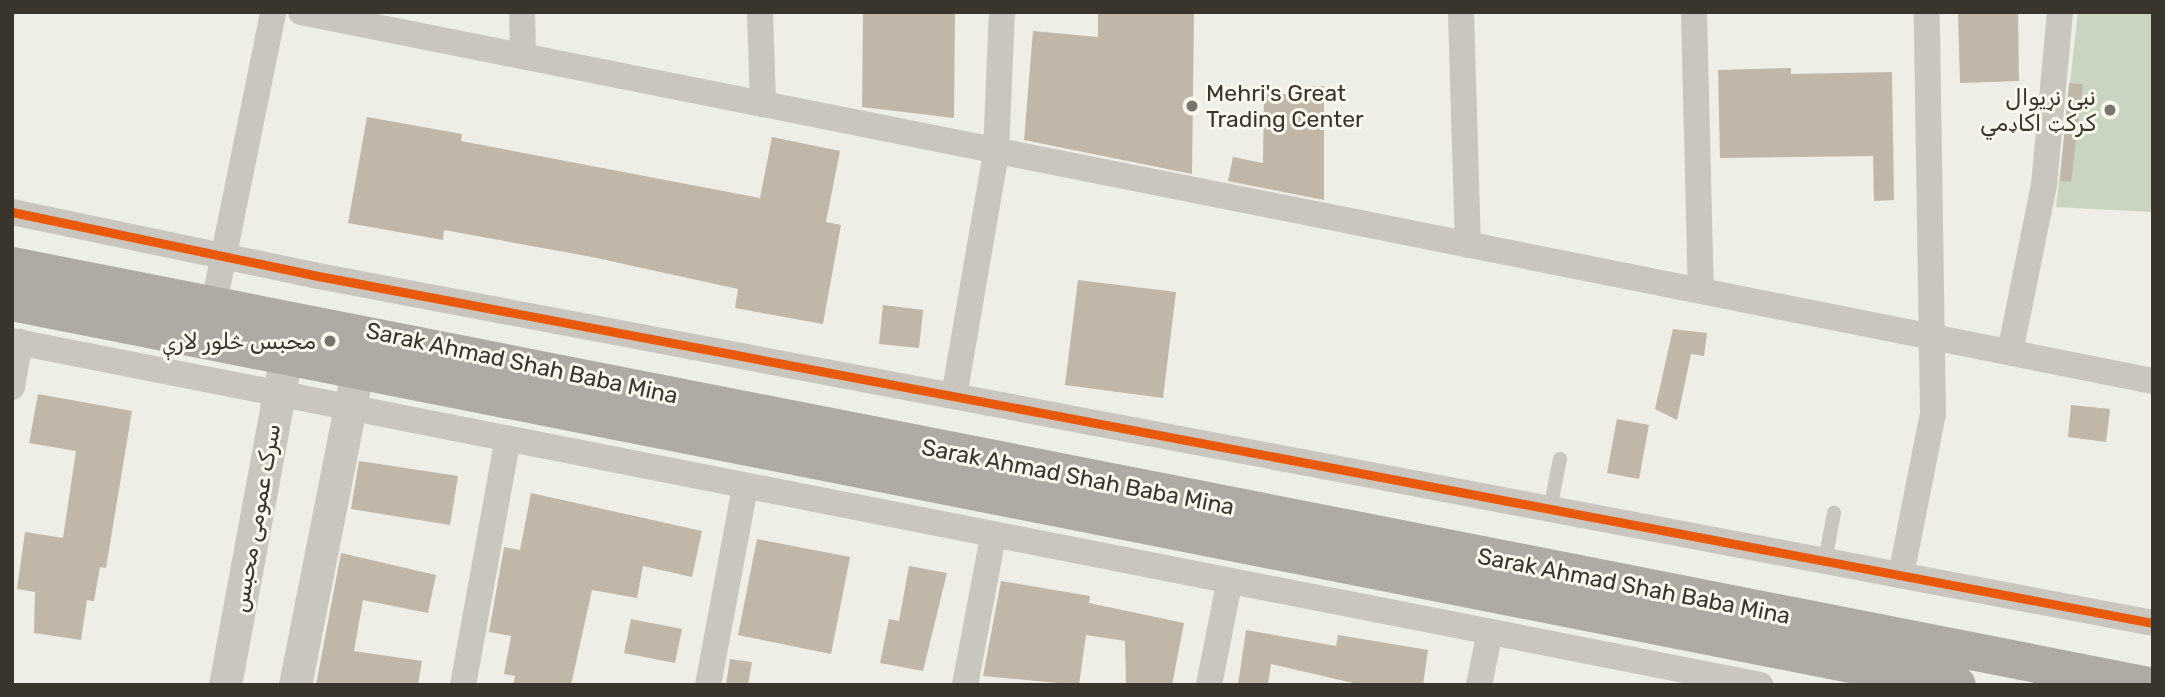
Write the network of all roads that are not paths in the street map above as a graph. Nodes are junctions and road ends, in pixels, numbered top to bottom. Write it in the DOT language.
graph roads {
  1 [pos="273,12"];
  2 [pos="301,12"];
  3 [pos="522,12"];
  4 [pos="760,12"];
  5 [pos="1002,12"];
  6 [pos="1461,12"];
  7 [pos="1694,12"];
  8 [pos="1927,12"];
  9 [pos="2060,12"];
  10 [pos="523,54"];
  11 [pos="763,104"];
  12 [pos="996,153"];
  13 [pos="12,212"];
  14 [pos="1468,245"];
  15 [pos="225,254"];
  16 [pos="12,266"];
  17 [pos="1701,289"];
  18 [pos="12,302"];
  19 [pos="211,319"];
  20 [pos="1935,334"];
  21 [pos="16,341"];
  22 [pos="287,351"];
  23 [pos="2010,352"];
  24 [pos="358,366"];
  25 [pos="2153,381"];
  26 [pos="12,387"];
  27 [pos="279,393"];
  28 [pos="954,396"];
  29 [pos="348,408"];
  30 [pos="507,442"];
  31 [pos="1560,459"];
  32 [pos="745,488"];
  33 [pos="1550,509"];
  34 [pos="1834,513"];
  35 [pos="993,537"];
  36 [pos="1825,561"];
  37 [pos="1901,575"];
  38 [pos="1228,584"];
  39 [pos="2153,623"];
  40 [pos="1490,632"];
  41 [pos="1722,681"];
  42 [pos="225,685"];
  43 [pos="295,685"];
  44 [pos="463,685"];
  45 [pos="708,685"];
  46 [pos="965,685"];
  47 [pos="1209,685"];
  48 [pos="1479,685"];
  49 [pos="1760,685"];
  50 [pos="1957,685"];
  51 [pos="2144,685"];
  1 -- 15 [label="street"];
  2 -- 10 [label="street"];
  3 -- 10 [label="street"];
  4 -- 11 [label="street"];
  5 -- 12 [label="street"];
  6 -- 14 [label="street"];
  7 -- 17 [label="street"];
  8 -- 20 [label="street"];
  9 -- 23 [label="street"];
  10 -- 11 [label="street"];
  11 -- 12 [label="street"];
  12 -- 14 [label="street"];
  12 -- 28 [label="street"];
  13 -- 15 [label="street"];
  14 -- 17 [label="street"];
  15 -- 19 [label="street"];
  15 -- 28 [label="street"];
  16 -- 19 [label="highway, Sarak Ahmad Shah Baba Mina"];
  17 -- 20 [label="street"];
  18 -- 19 [label="highway"];
  19 -- 22 [label="highway"];
  19 -- 51 [label="highway, Sarak Ahmad Shah Baba Mina"];
  20 -- 23 [label="street"];
  20 -- 37 [label="street"];
  21 -- 26 [label="street"];
  21 -- 27 [label="street"];
  22 -- 24 [label="highway"];
  22 -- 27 [label="street, سرک عمومی محبس"];
  23 -- 25 [label="street"];
  24 -- 29 [label="street"];
  24 -- 50 [label="highway"];
  27 -- 29 [label="street"];
  27 -- 42 [label="street, سرک عمومی محبس"];
  28 -- 33 [label="street"];
  29 -- 30 [label="street"];
  29 -- 43 [label="street"];
  30 -- 32 [label="street"];
  30 -- 44 [label="street"];
  31 -- 33 [label="lane"];
  32 -- 35 [label="street"];
  32 -- 45 [label="street"];
  33 -- 36 [label="street"];
  34 -- 36 [label="lane"];
  35 -- 38 [label="street"];
  35 -- 46 [label="street"];
  36 -- 37 [label="street"];
  37 -- 39 [label="street"];
  38 -- 40 [label="street"];
  38 -- 47 [label="street"];
  40 -- 41 [label="street"];
  40 -- 48 [label="street"];
  41 -- 49 [label="street"];
}
